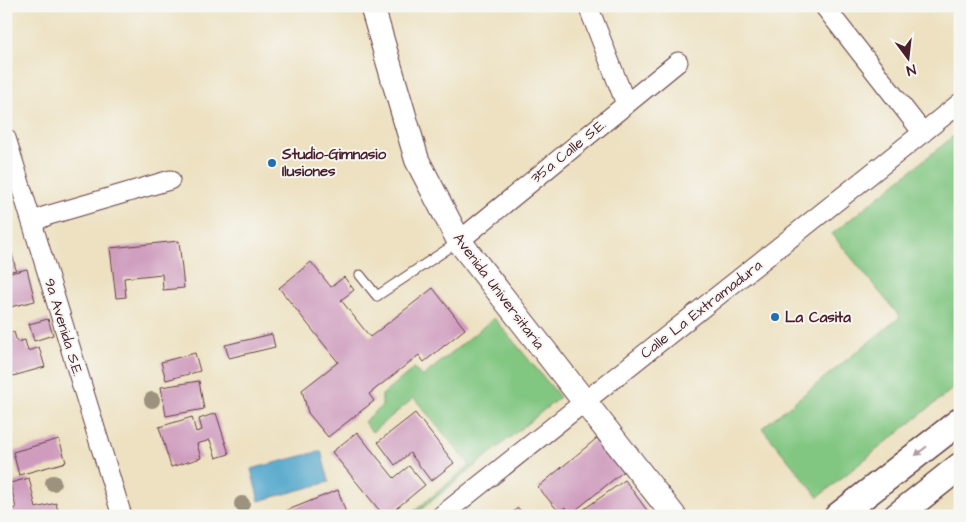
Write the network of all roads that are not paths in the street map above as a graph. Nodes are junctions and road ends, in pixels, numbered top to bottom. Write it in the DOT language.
graph roads {
  1 [pos="372,6"];
  2 [pos="588,6"];
  3 [pos="824,6"];
  4 [pos="678,62"];
  5 [pos="960,103"];
  6 [pos="626,104"];
  7 [pos="924,133"];
  8 [pos="6,138"];
  9 [pos="9,158"];
  10 [pos="170,180"];
  11 [pos="32,223"];
  12 [pos="459,241"];
  13 [pos="360,275"];
  14 [pos="584,402"];
  15 [pos="960,421"];
  16 [pos="960,466"];
  17 [pos="122,516"];
  18 [pos="442,516"];
  19 [pos="674,516"];
  20 [pos="838,516"];
  21 [pos="897,516"];
  1 -- 12 [label="street, Avenida Universitaria"];
  2 -- 6 [label="street"];
  3 -- 7 [label="street"];
  4 -- 6 [label="street, 35a Calle S.E."];
  5 -- 7 [label="street, Calle La Extramadura"];
  6 -- 12 [label="street, 35a Calle S.E."];
  7 -- 14 [label="street, Calle La Extramadura"];
  8 -- 9 [label="street, 9a Avenida S.E."];
  9 -- 11 [label="street, 9a Avenida S.E."];
  10 -- 11 [label="street"];
  11 -- 17 [label="street, 9a Avenida S.E."];
  12 -- 13 [label="lane"];
  12 -- 14 [label="street, Avenida Universitaria"];
  14 -- 18 [label="street, Calle La Extramadura"];
  14 -- 19 [label="street, Avenida Universitaria"];
  15 -- 20 [label="main road, one-way"];
  16 -- 21 [label="main road"];
}
